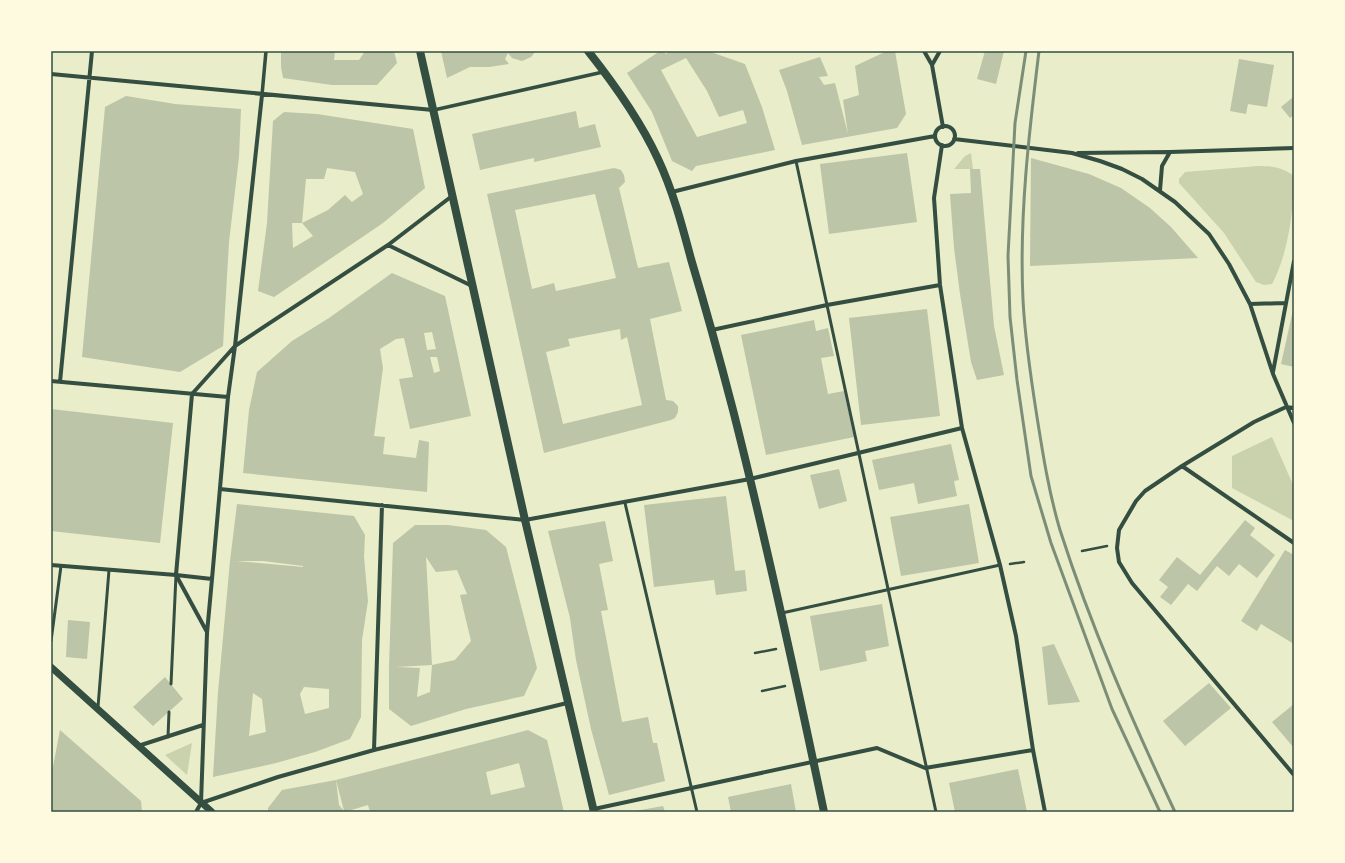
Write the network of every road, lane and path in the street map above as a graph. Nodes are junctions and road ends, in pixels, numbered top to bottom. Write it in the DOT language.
graph roads {
  1 [pos="92,51"];
  2 [pos="266,51"];
  3 [pos="420,51"];
  4 [pos="588,51"];
  5 [pos="924,51"];
  6 [pos="940,51"];
  7 [pos="932,65"];
  8 [pos="605,72"];
  9 [pos="51,74"];
  10 [pos="90,77"];
  11 [pos="262,95"];
  12 [pos="433,110"];
  13 [pos="943,127"];
  14 [pos="935,136"];
  15 [pos="954,139"];
  16 [pos="942,145"];
  17 [pos="1294,148"];
  18 [pos="1170,152"];
  19 [pos="1072,153"];
  20 [pos="796,161"];
  21 [pos="1160,190"];
  22 [pos="672,192"];
  23 [pos="452,195"];
  24 [pos="388,245"];
  25 [pos="1294,261"];
  26 [pos="940,285"];
  27 [pos="473,287"];
  28 [pos="1285,303"];
  29 [pos="1250,304"];
  30 [pos="827,305"];
  31 [pos="712,330"];
  32 [pos="236,346"];
  33 [pos="1273,374"];
  34 [pos="51,381"];
  35 [pos="60,382"];
  36 [pos="192,394"];
  37 [pos="228,397"];
  38 [pos="1288,408"];
  39 [pos="1294,408"];
  40 [pos="1294,423"];
  41 [pos="962,428"];
  42 [pos="858,453"];
  43 [pos="1182,466"];
  44 [pos="750,479"];
  45 [pos="220,489"];
  46 [pos="625,503"];
  47 [pos="382,505"];
  48 [pos="525,520"];
  49 [pos="1294,543"];
  50 [pos="1117,544"];
  51 [pos="1082,550"];
  52 [pos="51,565"];
  53 [pos="1000,565"];
  54 [pos="61,566"];
  55 [pos="110,570"];
  56 [pos="176,575"];
  57 [pos="212,579"];
  58 [pos="889,589"];
  59 [pos="782,613"];
  60 [pos="207,632"];
  61 [pos="51,641"];
  62 [pos="789,646"];
  63 [pos="755,653"];
  64 [pos="51,667"];
  65 [pos="171,684"];
  66 [pos="797,684"];
  67 [pos="762,691"];
  68 [pos="567,703"];
  69 [pos="98,710"];
  70 [pos="169,712"];
  71 [pos="203,725"];
  72 [pos="168,736"];
  73 [pos="138,746"];
  74 [pos="374,750"];
  75 [pos="1033,750"];
  76 [pos="813,760"];
  77 [pos="925,768"];
  78 [pos="1294,775"];
  79 [pos="692,789"];
  80 [pos="201,803"];
  81 [pos="593,811"];
  82 [pos="196,812"];
  83 [pos="212,812"];
  84 [pos="697,812"];
  85 [pos="824,812"];
  86 [pos="936,812"];
  87 [pos="1045,812"];
  1 -- 10 [label="street"];
  2 -- 11 [label="street"];
  3 -- 12 [label="main road"];
  4 -- 8 [label="main road"];
  5 -- 7 [label="street"];
  6 -- 7 [label="street"];
  7 -- 13 [label="street"];
  8 -- 12 [label="street"];
  8 -- 22 [label="main road"];
  9 -- 10 [label="street"];
  10 -- 11 [label="street"];
  10 -- 35 [label="street"];
  11 -- 12 [label="street"];
  11 -- 32 [label="street"];
  12 -- 23 [label="main road"];
  13 -- 14 [label="street"];
  13 -- 15 [label="street"];
  14 -- 16 [label="street"];
  14 -- 20 [label="street"];
  15 -- 16 [label="street"];
  15 -- 19 [label="street"];
  16 -- 26 [label="street"];
  17 -- 18 [label="street"];
  18 -- 19 [label="street"];
  18 -- 21 [label="street"];
  19 -- 21 [label="street"];
  20 -- 22 [label="street"];
  20 -- 30 [label="lane"];
  21 -- 29 [label="street"];
  22 -- 31 [label="main road"];
  23 -- 24 [label="street"];
  23 -- 27 [label="main road"];
  24 -- 27 [label="street"];
  24 -- 32 [label="street"];
  25 -- 28 [label="street"];
  26 -- 30 [label="street"];
  26 -- 41 [label="street"];
  27 -- 48 [label="main road"];
  28 -- 29 [label="street"];
  28 -- 33 [label="street"];
  29 -- 33 [label="street"];
  30 -- 31 [label="street"];
  30 -- 42 [label="lane"];
  31 -- 44 [label="main road"];
  32 -- 36 [label="street"];
  32 -- 37 [label="street"];
  33 -- 38 [label="street"];
  34 -- 35 [label="street"];
  35 -- 36 [label="street"];
  36 -- 37 [label="street"];
  36 -- 56 [label="street"];
  37 -- 45 [label="street"];
  38 -- 39 [label="street"];
  38 -- 40 [label="street"];
  38 -- 43 [label="street"];
  41 -- 42 [label="street"];
  41 -- 53 [label="street"];
  42 -- 44 [label="street"];
  42 -- 58 [label="lane"];
  43 -- 49 [label="street"];
  43 -- 50 [label="street"];
  44 -- 46 [label="street"];
  44 -- 59 [label="main road"];
  45 -- 47 [label="street"];
  45 -- 57 [label="street"];
  46 -- 48 [label="street"];
  46 -- 79 [label="lane"];
  47 -- 48 [label="street"];
  47 -- 74 [label="street"];
  48 -- 68 [label="main road"];
  50 -- 51 [label="path"];
  50 -- 78 [label="street"];
  52 -- 54 [label="street"];
  53 -- 58 [label="lane"];
  53 -- 75 [label="street"];
  54 -- 55 [label="street"];
  54 -- 61 [label="lane"];
  55 -- 56 [label="street"];
  55 -- 69 [label="lane"];
  56 -- 57 [label="street"];
  56 -- 60 [label="street"];
  56 -- 65 [label="lane"];
  57 -- 60 [label="street"];
  58 -- 59 [label="lane"];
  58 -- 77 [label="lane"];
  59 -- 62 [label="main road"];
  60 -- 71 [label="street"];
  62 -- 63 [label="path"];
  62 -- 66 [label="main road"];
  64 -- 69 [label="street"];
  66 -- 67 [label="path"];
  66 -- 76 [label="main road"];
  68 -- 74 [label="street"];
  68 -- 81 [label="main road"];
  69 -- 73 [label="street"];
  70 -- 72 [label="lane"];
  71 -- 72 [label="street"];
  71 -- 80 [label="street"];
  72 -- 73 [label="street"];
  73 -- 80 [label="street"];
  74 -- 80 [label="street"];
  75 -- 77 [label="street"];
  75 -- 87 [label="street"];
  76 -- 77 [label="street"];
  76 -- 79 [label="street"];
  76 -- 85 [label="main road"];
  77 -- 86 [label="lane"];
  79 -- 81 [label="street"];
  79 -- 84 [label="lane"];
  80 -- 82 [label="street"];
  80 -- 83 [label="street"];
}
